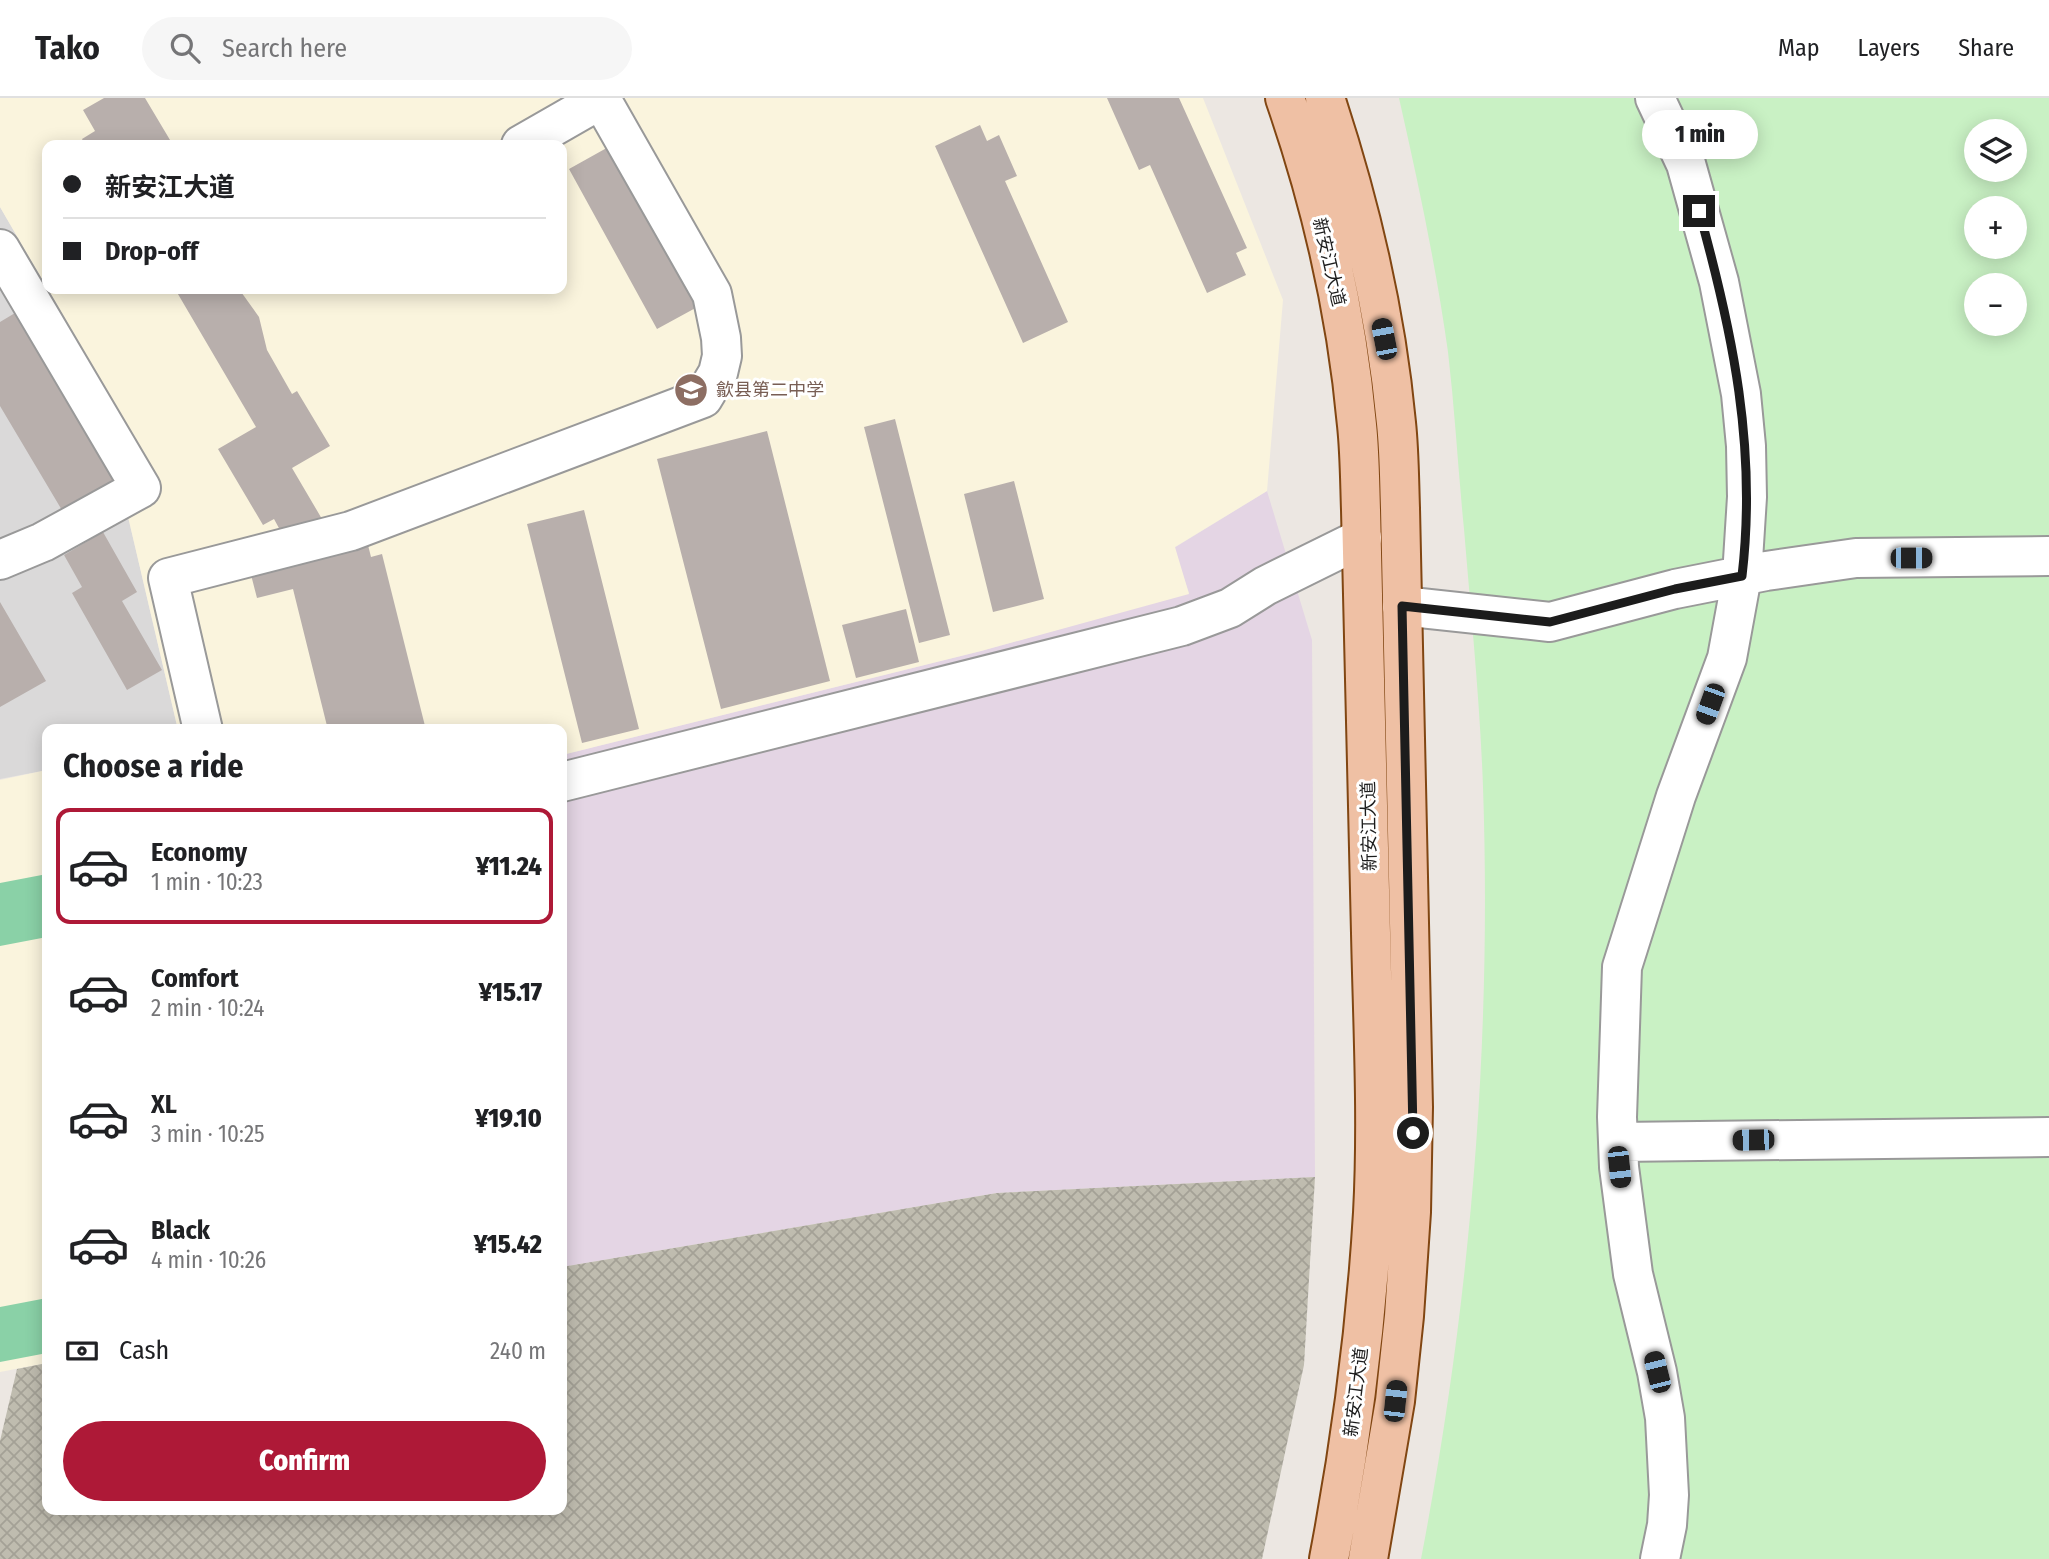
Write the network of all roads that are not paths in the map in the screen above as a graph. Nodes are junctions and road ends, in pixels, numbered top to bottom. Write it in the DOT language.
graph roads {
  1 [pos="1285,98"];
  2 [pos="1325,98"];
  3 [pos="1655,98"];
  4 [pos="602,99"];
  5 [pos="530,140"];
  6 [pos="0,250"];
  7 [pos="1362,538"];
  8 [pos="2049,556"];
  9 [pos="0,560"];
  10 [pos="1742,576"];
  11 [pos="1402,606"];
  12 [pos="202,724"];
  13 [pos="567,781"];
  14 [pos="2049,1137"];
  15 [pos="1618,1142"];
  16 [pos="1329,1559"];
  17 [pos="1368,1559"];
  18 [pos="1660,1559"];
  1 -- 7 [label="main road, 新安江大道"];
  2 -- 11 [label="main road"];
  3 -- 10 [label="lane"];
  4 -- 5 [label="lane"];
  4 -- 12 [label="lane"];
  6 -- 9 [label="lane"];
  7 -- 13 [label="lane"];
  7 -- 16 [label="main road, 新安江大道"];
  8 -- 10 [label="lane"];
  10 -- 11 [label="lane"];
  10 -- 15 [label="lane"];
  11 -- 17 [label="main road"];
  14 -- 15 [label="lane"];
  15 -- 18 [label="lane"];
}
